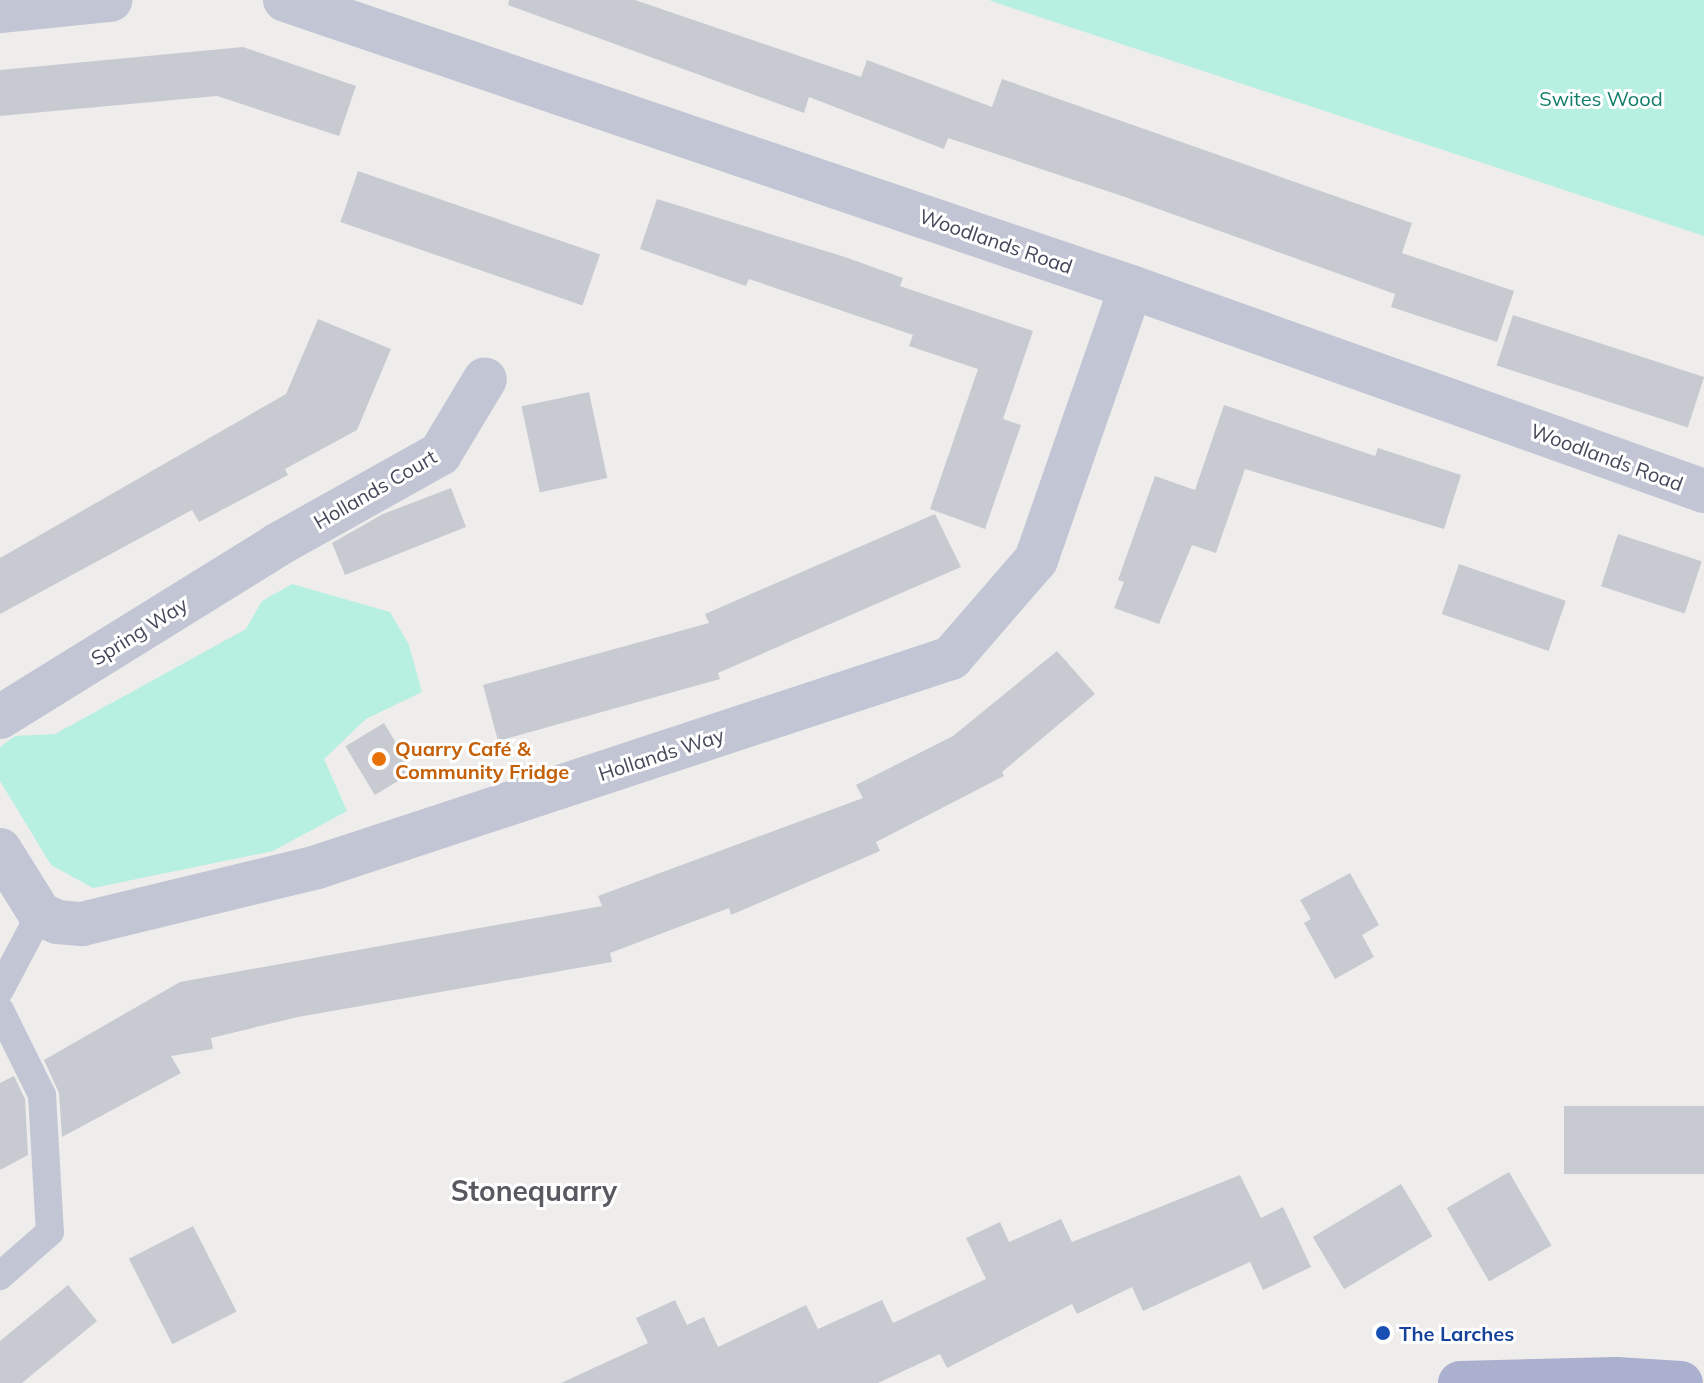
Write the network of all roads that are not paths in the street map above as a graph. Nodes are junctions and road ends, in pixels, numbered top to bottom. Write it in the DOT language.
graph roads {
  1 [pos="110,0"];
  2 [pos="285,0"];
  3 [pos="0,11"];
  4 [pos="1131,287"];
  5 [pos="485,379"];
  6 [pos="1704,491"];
  7 [pos="277,545"];
  8 [pos="0,717"];
  9 [pos="0,850"];
  10 [pos="40,914"];
  11 [pos="0,990"];
  12 [pos="0,1010"];
  13 [pos="0,1276"];
  14 [pos="1460,1383"];
  15 [pos="1681,1383"];
  1 -- 3 [label="street"];
  2 -- 4 [label="street, Woodlands Road"];
  4 -- 6 [label="street, Woodlands Road"];
  4 -- 10 [label="street, Hollands Way"];
  5 -- 7 [label="street, Hollands Court"];
  7 -- 8 [label="street, Spring Way"];
  9 -- 10 [label="street"];
  10 -- 11 [label="lane"];
  12 -- 13 [label="lane"];
  14 -- 15 [label="main road"];
}
